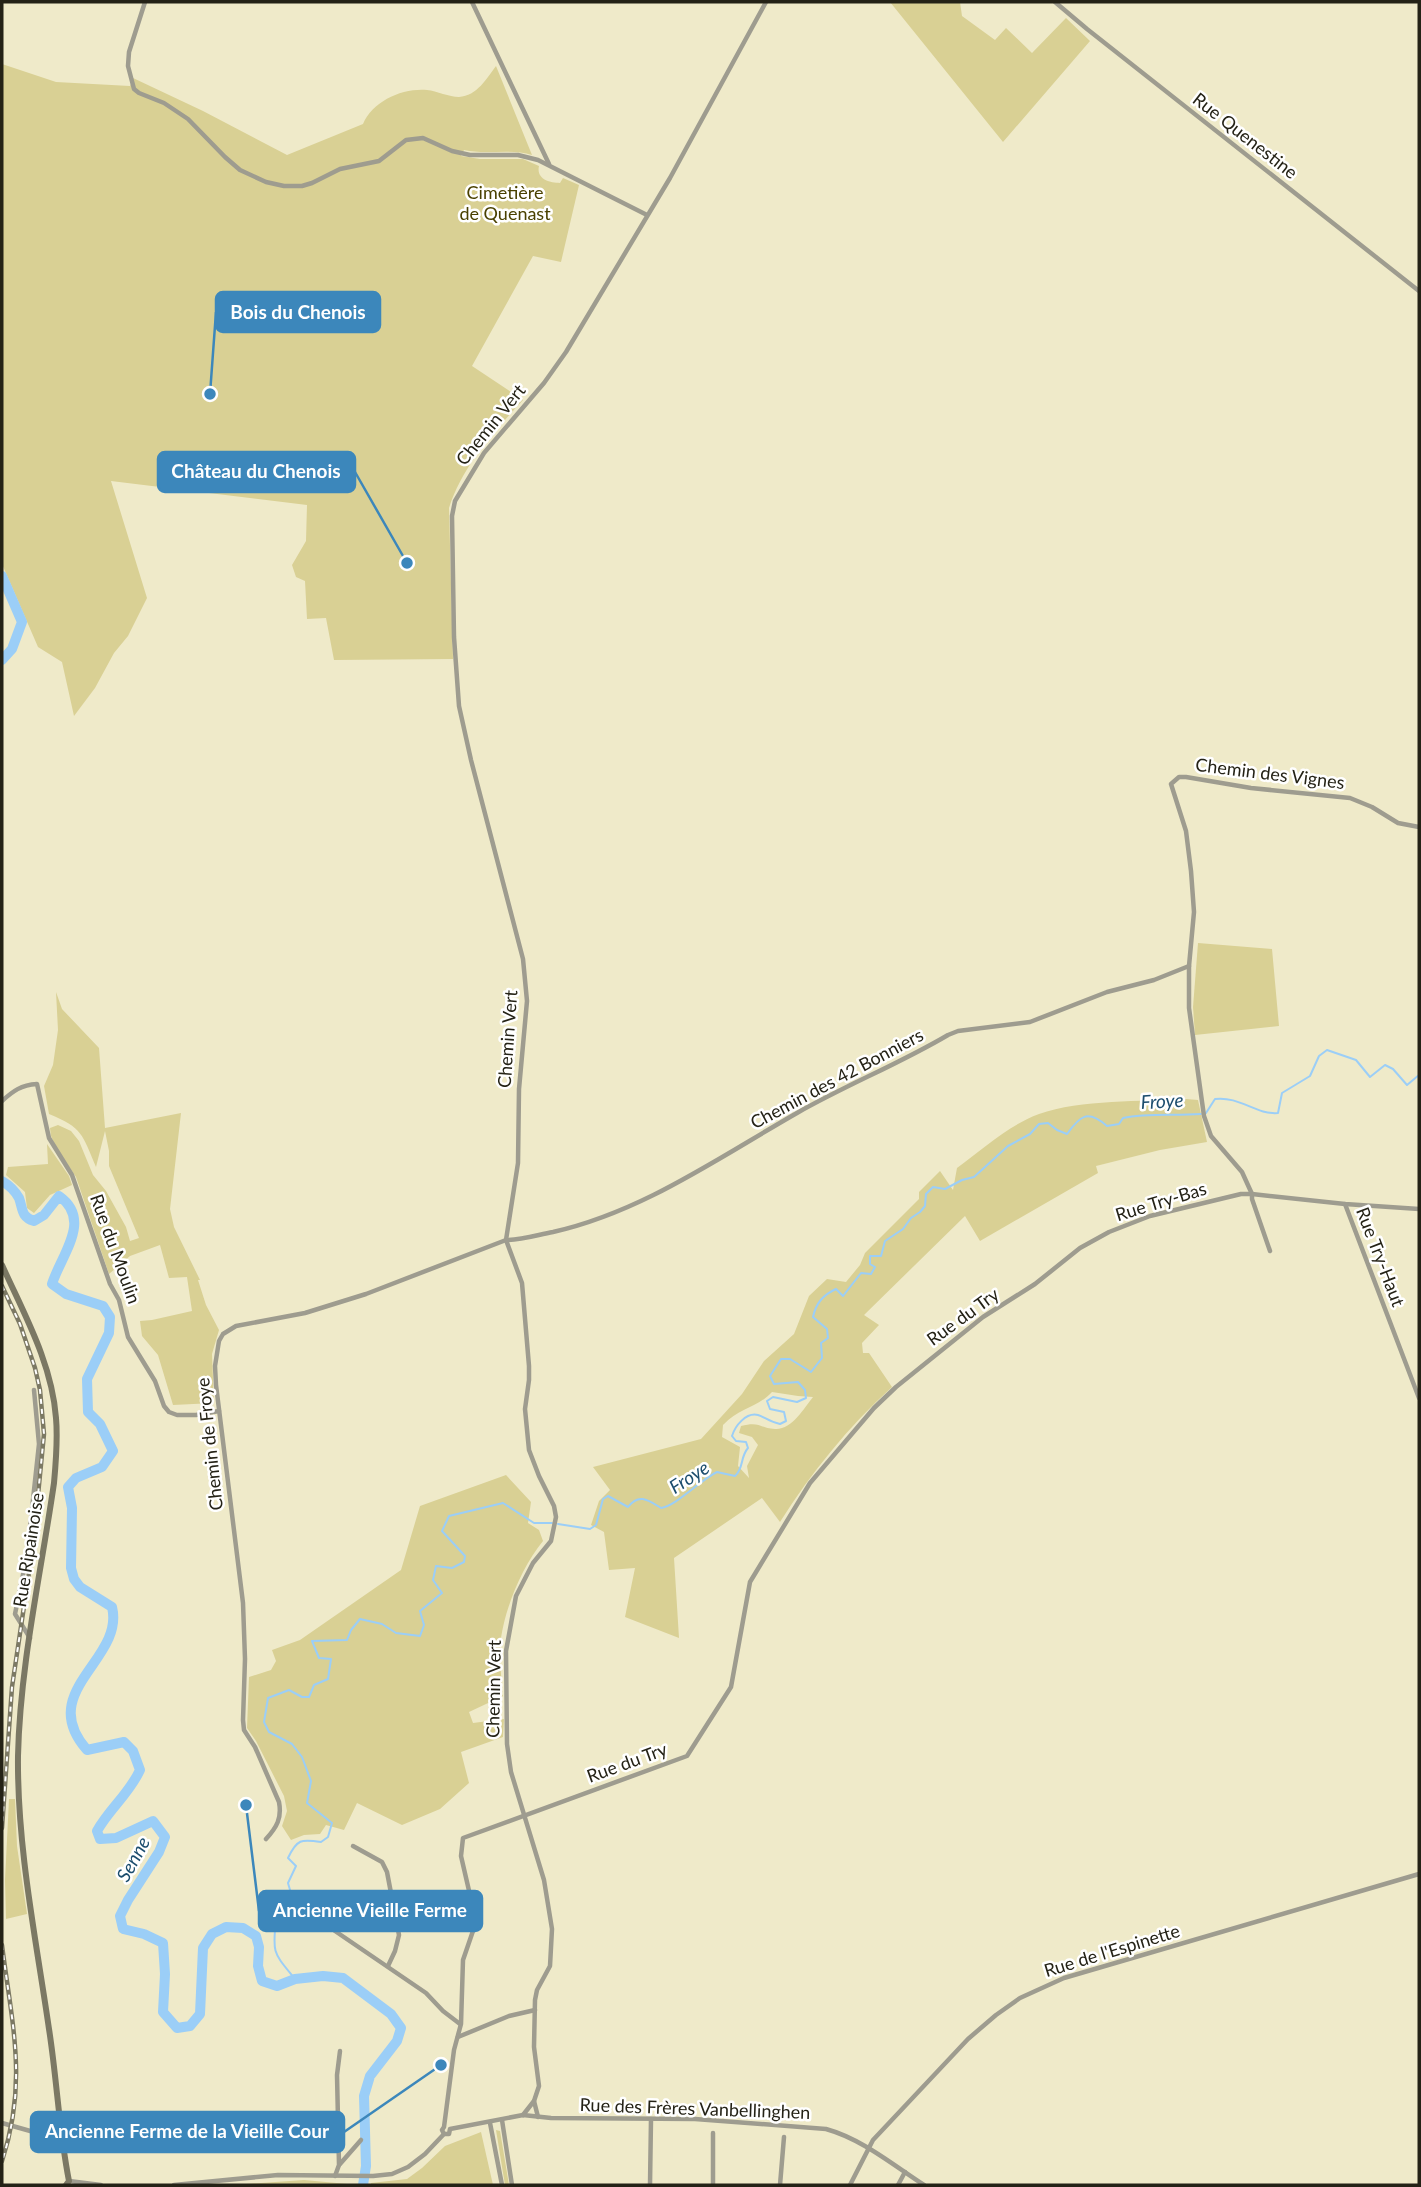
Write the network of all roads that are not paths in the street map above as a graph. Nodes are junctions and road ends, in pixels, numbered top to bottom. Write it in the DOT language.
graph roads {
  1 [pos="145,2"];
  2 [pos="472,2"];
  3 [pos="766,2"];
  4 [pos="1055,2"];
  5 [pos="549,165"];
  6 [pos="647,215"];
  7 [pos="1419,290"];
  8 [pos="1419,827"];
  9 [pos="1189,966"];
  10 [pos="2,1101"];
  11 [pos="1252,1194"];
  12 [pos="1345,1204"];
  13 [pos="1419,1209"];
  14 [pos="506,1240"];
  15 [pos="1270,1251"];
  16 [pos="2,1265"];
  17 [pos="1014,1297"];
  18 [pos="34,1390"];
  19 [pos="1419,1398"];
  20 [pos="219,1411"];
  21 [pos="30,1638"];
  22 [pos="524,1816"];
  23 [pos="266,1839"];
  24 [pos="354,1846"];
  25 [pos="1419,1874"];
  26 [pos="333,1916"];
  27 [pos="388,1966"];
  28 [pos="535,2010"];
  29 [pos="461,2024"];
  30 [pos="458,2036"];
  31 [pos="341,2051"];
  32 [pos="534,2101"];
  33 [pos="523,2115"];
  34 [pos="538,2118"];
  35 [pos="651,2119"];
  36 [pos="502,2120"];
  37 [pos="2,2123"];
  38 [pos="490,2123"];
  39 [pos="444,2127"];
  40 [pos="450,2129"];
  41 [pos="713,2133"];
  42 [pos="444,2134"];
  43 [pos="784,2137"];
  44 [pos="62,2140"];
  45 [pos="361,2140"];
  46 [pos="868,2149"];
  47 [pos="339,2165"];
  48 [pos="905,2172"];
  49 [pos="335,2176"];
  50 [pos="68,2183"];
  51 [pos="101,2185"];
  52 [pos="174,2185"];
  53 [pos="502,2185"];
  54 [pos="512,2185"];
  55 [pos="650,2185"];
  56 [pos="713,2185"];
  57 [pos="780,2185"];
  58 [pos="850,2185"];
  59 [pos="898,2185"];
  60 [pos="924,2185"];
  1 -- 5 [label="street"];
  2 -- 5 [label="street"];
  3 -- 6 [label="street, Chemin Vert"];
  4 -- 7 [label="street, Rue Quenestine"];
  5 -- 6 [label="street"];
  6 -- 14 [label="street, Chemin Vert"];
  8 -- 9 [label="street, Chemin des Vignes"];
  9 -- 11 [label="street"];
  9 -- 14 [label="street, Chemin des 42 Bonniers"];
  10 -- 20 [label="street, Rue du Moulin"];
  11 -- 12 [label="street, Rue Try-Bas"];
  11 -- 15 [label="street"];
  11 -- 17 [label="street, Rue Try-Bas"];
  12 -- 13 [label="street, Rue Try-Bas"];
  12 -- 19 [label="street, Rue Try-Haut"];
  14 -- 20 [label="street, Chemin de Froye"];
  14 -- 22 [label="street, Chemin Vert"];
  16 -- 21 [label="street, Rue Ripainoise"];
  17 -- 22 [label="street, Rue du Try"];
  18 -- 21 [label="street"];
  20 -- 23 [label="street, Chemin de Froye"];
  21 -- 44 [label="street, Rue Ripainoise"];
  22 -- 28 [label="street, Chemin Vert"];
  22 -- 29 [label="street, Rue du Try"];
  24 -- 27 [label="street"];
  25 -- 46 [label="street, Rue de l'Espinette"];
  26 -- 27 [label="street"];
  27 -- 29 [label="street"];
  28 -- 30 [label="street"];
  28 -- 32 [label="street, Chemin Vert"];
  29 -- 30 [label="street, Rue du Try"];
  30 -- 39 [label="street, Rue du Try"];
  31 -- 47 [label="street"];
  32 -- 33 [label="street"];
  32 -- 34 [label="street, Chemin Vert"];
  33 -- 34 [label="street, Rue des Frères Vanbellinghen"];
  33 -- 36 [label="street, Rue des Frères Vanbellinghen"];
  34 -- 35 [label="street, Rue des Frères Vanbellinghen"];
  35 -- 46 [label="street, Rue des Frères Vanbellinghen"];
  35 -- 55 [label="street"];
  36 -- 38 [label="street, Rue des Frères Vanbellinghen"];
  36 -- 54 [label="street"];
  37 -- 44 [label="street"];
  38 -- 40 [label="street, Rue des Frères Vanbellinghen"];
  38 -- 53 [label="street"];
  39 -- 40 [label="street, Rue des Frères Vanbellinghen"];
  39 -- 42 [label="street"];
  40 -- 42 [label="street"];
  41 -- 56 [label="street"];
  42 -- 49 [label="street"];
  43 -- 57 [label="street"];
  44 -- 50 [label="street, Rue Ripainoise"];
  45 -- 47 [label="street"];
  46 -- 48 [label="street, Rue des Frères Vanbellinghen"];
  46 -- 58 [label="street, Rue de l'Espinette"];
  47 -- 49 [label="street"];
  48 -- 59 [label="street"];
  48 -- 60 [label="street, Rue des Frères Vanbellinghen"];
  49 -- 52 [label="street"];
  50 -- 51 [label="street"];
}
